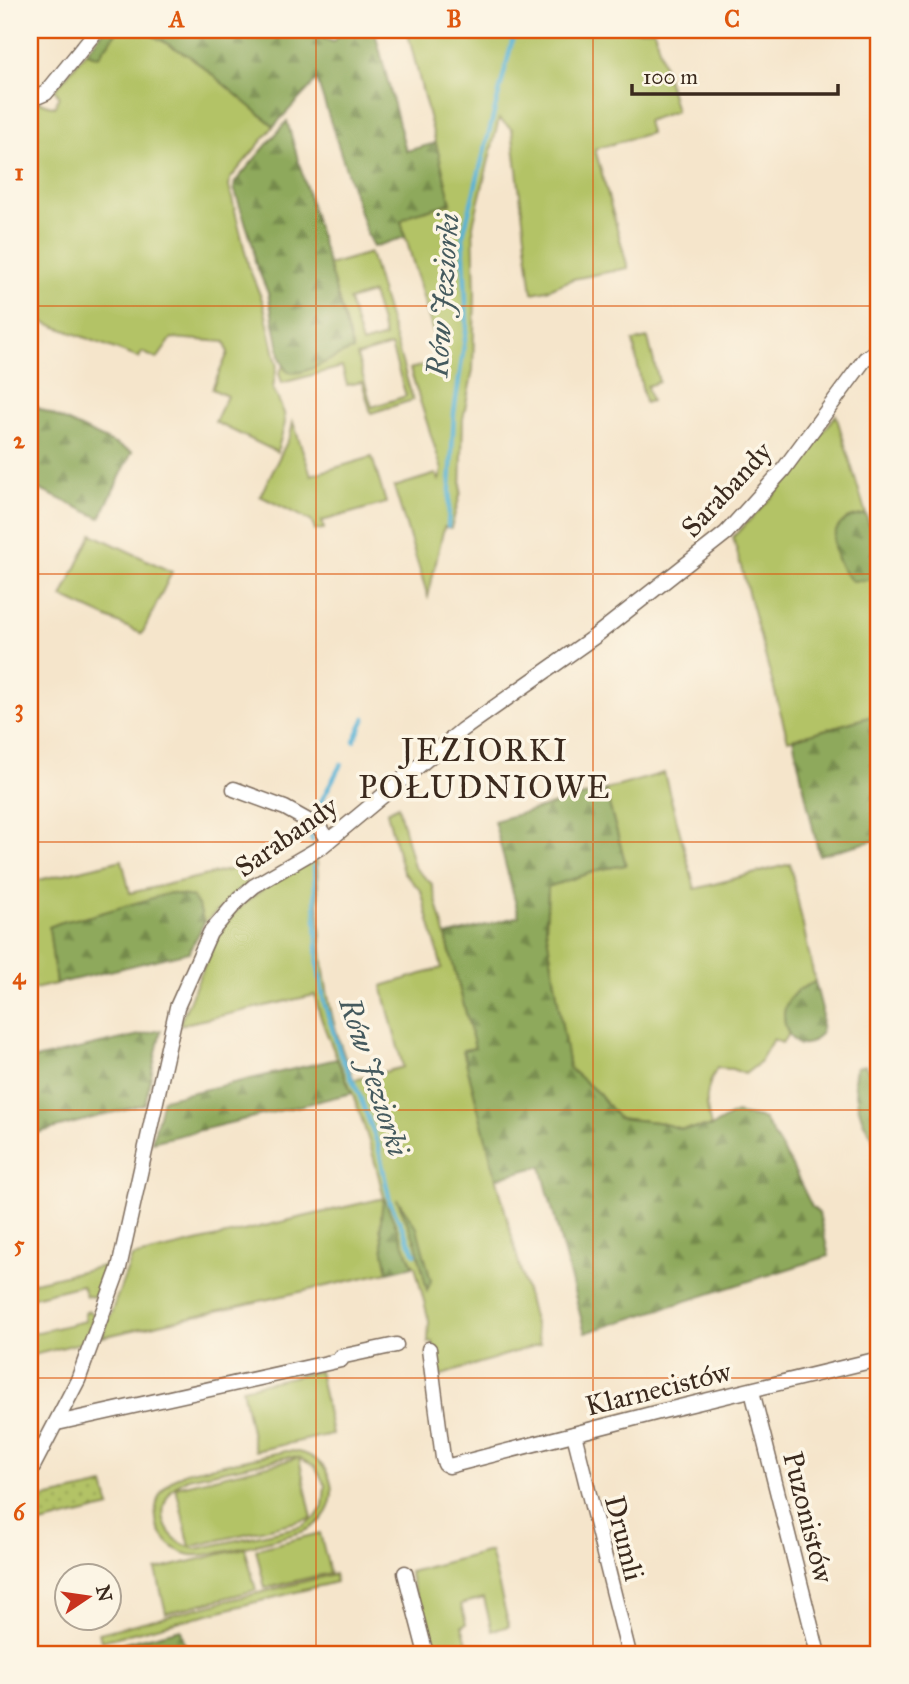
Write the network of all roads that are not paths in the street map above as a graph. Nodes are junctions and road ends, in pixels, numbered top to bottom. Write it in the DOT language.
graph roads {
  1 [pos="97,30"];
  2 [pos="30,94"];
  3 [pos="879,349"];
  4 [pos="234,789"];
  5 [pos="328,841"];
  6 [pos="396,1345"];
  7 [pos="429,1349"];
  8 [pos="879,1359"];
  9 [pos="752,1391"];
  10 [pos="57,1423"];
  11 [pos="574,1434"];
  12 [pos="30,1472"];
  13 [pos="405,1573"];
  14 [pos="426,1654"];
  15 [pos="629,1654"];
  16 [pos="818,1654"];
  1 -- 2 [label="street"];
  3 -- 5 [label="street, Sarabandy"];
  4 -- 5 [label="street"];
  5 -- 10 [label="street, Sarabandy"];
  6 -- 10 [label="street"];
  7 -- 11 [label="street, Klarnecistów"];
  8 -- 9 [label="street, Klarnecistów"];
  9 -- 11 [label="street, Klarnecistów"];
  9 -- 16 [label="street, Puzonistów"];
  10 -- 12 [label="street, Sarabandy"];
  11 -- 15 [label="street, Drumli"];
  13 -- 14 [label="street"];
}
